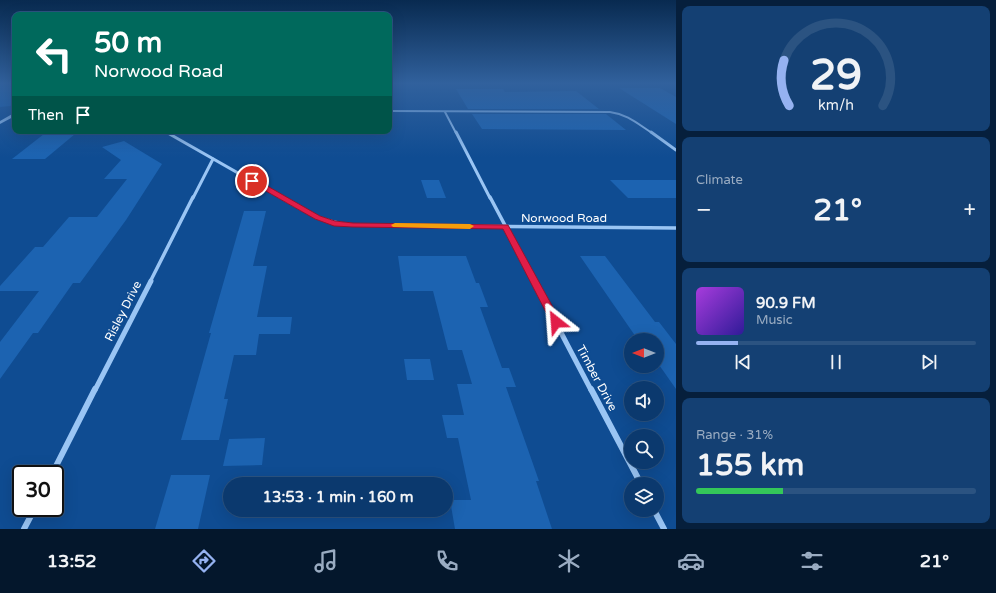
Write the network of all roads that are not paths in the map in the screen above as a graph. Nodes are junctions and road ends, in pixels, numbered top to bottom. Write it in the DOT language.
graph roads {
  1 [pos="392,111"];
  2 [pos="445,112"];
  3 [pos="12,116"];
  4 [pos="0,123"];
  5 [pos="169,134"];
  6 [pos="676,150"];
  7 [pos="213,159"];
  8 [pos="506,227"];
  9 [pos="676,228"];
  10 [pos="57,465"];
  11 [pos="637,477"];
  12 [pos="30,517"];
  13 [pos="658,517"];
  14 [pos="24,529"];
  15 [pos="664,529"];
  1 -- 2 [label="street"];
  2 -- 6 [label="street"];
  2 -- 8 [label="street, Timber Drive"];
  3 -- 4 [label="street"];
  5 -- 7 [label="street, Norwood Road"];
  7 -- 8 [label="street, Norwood Road"];
  7 -- 10 [label="street, Risley Drive"];
  8 -- 9 [label="street, Norwood Road"];
  8 -- 11 [label="street, Timber Drive"];
  12 -- 14 [label="street"];
  13 -- 15 [label="street"];
}
